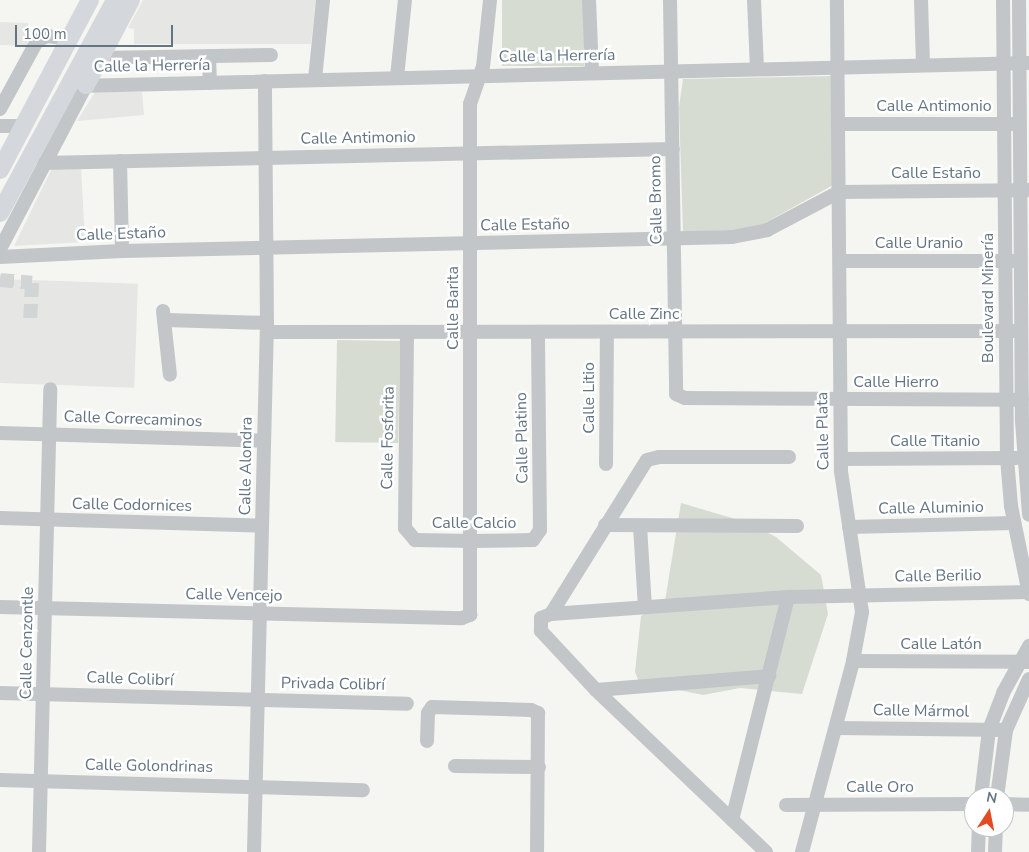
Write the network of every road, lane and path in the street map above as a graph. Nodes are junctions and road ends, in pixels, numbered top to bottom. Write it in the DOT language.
graph roads {
  1 [pos="90,0"];
  2 [pos="115,0"];
  3 [pos="131,0"];
  4 [pos="323,0"];
  5 [pos="405,0"];
  6 [pos="490,0"];
  7 [pos="589,0"];
  8 [pos="670,0"];
  9 [pos="754,0"];
  10 [pos="837,0"];
  11 [pos="921,0"];
  12 [pos="1003,0"];
  13 [pos="1019,0"];
  14 [pos="70,39"];
  15 [pos="271,55"];
  16 [pos="209,56"];
  17 [pos="100,58"];
  18 [pos="1024,63"];
  19 [pos="1004,64"];
  20 [pos="923,65"];
  21 [pos="838,67"];
  22 [pos="757,69"];
  23 [pos="671,71"];
  24 [pos="592,73"];
  25 [pos="481,75"];
  26 [pos="397,77"];
  27 [pos="315,79"];
  28 [pos="265,81"];
  29 [pos="210,83"];
  30 [pos="77,86"];
  31 [pos="0,109"];
  32 [pos="840,124"];
  33 [pos="1005,124"];
  34 [pos="1025,124"];
  35 [pos="0,126"];
  36 [pos="24,126"];
  37 [pos="673,148"];
  38 [pos="470,153"];
  39 [pos="266,158"];
  40 [pos="120,161"];
  41 [pos="2,162"];
  42 [pos="44,163"];
  43 [pos="1006,190"];
  44 [pos="1025,190"];
  45 [pos="840,192"];
  46 [pos="0,213"];
  47 [pos="674,238"];
  48 [pos="470,244"];
  49 [pos="267,248"];
  50 [pos="122,251"];
  51 [pos="3,252"];
  52 [pos="840,261"];
  53 [pos="1006,261"];
  54 [pos="1025,261"];
  55 [pos="267,328"];
  56 [pos="840,331"];
  57 [pos="1006,331"];
  58 [pos="1022,331"];
  59 [pos="407,332"];
  60 [pos="471,332"];
  61 [pos="538,332"];
  62 [pos="607,332"];
  63 [pos="675,332"];
  64 [pos="170,375"];
  65 [pos="50,389"];
  66 [pos="681,398"];
  67 [pos="840,399"];
  68 [pos="1006,400"];
  69 [pos="1022,400"];
  70 [pos="0,433"];
  71 [pos="49,435"];
  72 [pos="264,441"];
  73 [pos="789,457"];
  74 [pos="1007,458"];
  75 [pos="1026,458"];
  76 [pos="841,459"];
  77 [pos="606,464"];
  78 [pos="1029,515"];
  79 [pos="0,518"];
  80 [pos="48,520"];
  81 [pos="1014,523"];
  82 [pos="605,525"];
  83 [pos="262,526"];
  84 [pos="640,526"];
  85 [pos="797,526"];
  86 [pos="849,527"];
  87 [pos="415,540"];
  88 [pos="533,540"];
  89 [pos="472,541"];
  90 [pos="1025,555"];
  91 [pos="1029,593"];
  92 [pos="854,594"];
  93 [pos="788,597"];
  94 [pos="0,607"];
  95 [pos="46,608"];
  96 [pos="645,608"];
  97 [pos="260,613"];
  98 [pos="551,614"];
  99 [pos="467,617"];
  100 [pos="1029,646"];
  101 [pos="853,661"];
  102 [pos="1025,662"];
  103 [pos="770,676"];
  104 [pos="1029,679"];
  105 [pos="596,690"];
  106 [pos="0,692"];
  107 [pos="43,694"];
  108 [pos="258,700"];
  109 [pos="407,704"];
  110 [pos="836,728"];
  111 [pos="989,730"];
  112 [pos="1006,730"];
  113 [pos="427,741"];
  114 [pos="455,766"];
  115 [pos="539,767"];
  116 [pos="0,780"];
  117 [pos="41,781"];
  118 [pos="256,786"];
  119 [pos="982,787"];
  120 [pos="997,787"];
  121 [pos="363,790"];
  122 [pos="964,804"];
  123 [pos="1014,804"];
  124 [pos="786,805"];
  125 [pos="816,805"];
  126 [pos="1029,805"];
  127 [pos="732,820"];
  128 [pos="979,837"];
  129 [pos="996,837"];
  130 [pos="39,852"];
  131 [pos="254,852"];
  132 [pos="537,852"];
  133 [pos="766,852"];
  134 [pos="802,852"];
  135 [pos="978,852"];
  136 [pos="995,852"];
  1 -- 14 [label="main road"];
  2 -- 30 [label="main road"];
  3 -- 17 [label="main road"];
  4 -- 27 [label="street"];
  5 -- 26 [label="street"];
  6 -- 25 [label="street, Calle Barita"];
  7 -- 24 [label="street"];
  8 -- 23 [label="street, Calle Bromo"];
  9 -- 22 [label="street"];
  10 -- 21 [label="street, Calle Plata"];
  11 -- 20 [label="street"];
  12 -- 19 [label="street, Boulevard Minería"];
  13 -- 18 [label="street, Boulevard Minería"];
  14 -- 31 [label="street"];
  14 -- 36 [label="main road"];
  15 -- 16 [label="street"];
  16 -- 17 [label="street"];
  16 -- 29 [label="street"];
  17 -- 30 [label="main road"];
  18 -- 19 [label="street, Calle la Herrería"];
  18 -- 34 [label="street, Boulevard Minería"];
  19 -- 20 [label="street, Calle la Herrería"];
  19 -- 33 [label="street, Boulevard Minería"];
  20 -- 21 [label="street, Calle la Herrería"];
  21 -- 22 [label="street, Calle la Herrería"];
  21 -- 32 [label="street, Calle Plata"];
  22 -- 23 [label="street, Calle la Herrería"];
  23 -- 24 [label="street, Calle la Herrería"];
  23 -- 37 [label="street, Calle Bromo"];
  24 -- 25 [label="street, Calle la Herrería"];
  25 -- 26 [label="street, Calle la Herrería"];
  25 -- 38 [label="street, Calle Barita"];
  26 -- 27 [label="street, Calle la Herrería"];
  27 -- 28 [label="street, Calle la Herrería"];
  28 -- 29 [label="street, Calle la Herrería"];
  28 -- 39 [label="street, Calle Alondra"];
  29 -- 30 [label="street, Calle la Herrería"];
  30 -- 42 [label="street"];
  30 -- 46 [label="main road"];
  32 -- 33 [label="street, Calle Antimonio"];
  32 -- 45 [label="street, Calle Plata"];
  33 -- 34 [label="street, Calle Antimonio"];
  33 -- 43 [label="street, Boulevard Minería"];
  34 -- 44 [label="street, Boulevard Minería"];
  35 -- 36 [label="street"];
  36 -- 41 [label="main road"];
  37 -- 38 [label="street, Calle Antimonio"];
  37 -- 47 [label="street, Calle Bromo"];
  38 -- 39 [label="street, Calle Antimonio"];
  38 -- 48 [label="street, Calle Barita"];
  39 -- 40 [label="street, Calle Antimonio"];
  39 -- 49 [label="street, Calle Alondra"];
  40 -- 42 [label="street, Calle Antimonio"];
  40 -- 50 [label="street"];
  42 -- 51 [label="street"];
  43 -- 44 [label="street, Calle Estaño"];
  43 -- 45 [label="street, Calle Estaño"];
  43 -- 53 [label="street, Boulevard Minería"];
  44 -- 54 [label="street, Boulevard Minería"];
  45 -- 47 [label="street, Calle Estaño"];
  45 -- 52 [label="street, Calle Plata"];
  47 -- 48 [label="street, Calle Estaño"];
  47 -- 63 [label="street, Calle Bromo"];
  48 -- 49 [label="street, Calle Estaño"];
  48 -- 60 [label="street, Calle Barita"];
  49 -- 50 [label="street, Calle Estaño"];
  49 -- 55 [label="street, Calle Alondra"];
  50 -- 51 [label="street, Calle Estaño"];
  52 -- 53 [label="street, Calle Uranio"];
  52 -- 56 [label="street, Calle Plata"];
  53 -- 54 [label="street, Calle Uranio"];
  53 -- 57 [label="street, Boulevard Minería"];
  54 -- 58 [label="street, Boulevard Minería"];
  55 -- 59 [label="street, Calle Zinc"];
  55 -- 64 [label="street, Calle Zinc"];
  55 -- 72 [label="street, Calle Alondra"];
  56 -- 57 [label="street, Calle Zinc"];
  56 -- 63 [label="street, Calle Zinc"];
  56 -- 67 [label="street, Calle Plata"];
  57 -- 58 [label="street, Calle Zinc"];
  57 -- 68 [label="street, Boulevard Minería"];
  58 -- 69 [label="street, Boulevard Minería"];
  59 -- 60 [label="street, Calle Zinc"];
  59 -- 87 [label="street, Calle Fosforita"];
  60 -- 61 [label="street, Calle Zinc"];
  60 -- 89 [label="street, Calle Barita"];
  61 -- 62 [label="street, Calle Zinc"];
  61 -- 88 [label="street, Calle Platino"];
  62 -- 63 [label="street, Calle Zinc"];
  62 -- 77 [label="street, Calle Litio"];
  63 -- 66 [label="street, Calle Bromo"];
  65 -- 71 [label="street, Calle Cenzontle"];
  66 -- 67 [label="street, Calle Hierro"];
  67 -- 68 [label="street, Calle Hierro"];
  67 -- 76 [label="street, Calle Plata"];
  68 -- 69 [label="street, Calle Hierro"];
  68 -- 74 [label="street, Boulevard Minería"];
  69 -- 75 [label="street, Boulevard Minería"];
  70 -- 71 [label="street, Calle Correcaminos"];
  71 -- 72 [label="street, Calle Correcaminos"];
  71 -- 80 [label="street, Calle Cenzontle"];
  72 -- 83 [label="street, Calle Alondra"];
  73 -- 82 [label="street"];
  74 -- 75 [label="street, Calle Titanio"];
  74 -- 76 [label="street, Calle Titanio"];
  74 -- 81 [label="street, Boulevard Minería"];
  75 -- 78 [label="street, Boulevard Minería"];
  76 -- 86 [label="street, Calle Plata"];
  79 -- 80 [label="street, Calle Codornices"];
  80 -- 83 [label="street, Calle Codornices"];
  80 -- 95 [label="street, Calle Cenzontle"];
  81 -- 86 [label="street, Calle Aluminio"];
  81 -- 90 [label="street, Boulevard Minería"];
  82 -- 84 [label="street"];
  82 -- 98 [label="street"];
  83 -- 97 [label="street, Calle Alondra"];
  84 -- 85 [label="street"];
  84 -- 96 [label="street"];
  86 -- 92 [label="street, Calle Plata"];
  87 -- 89 [label="street, Calle Calcio"];
  88 -- 89 [label="street, Calle Calcio"];
  89 -- 99 [label="street, Calle Barita"];
  90 -- 91 [label="street, Boulevard Minería"];
  91 -- 92 [label="street, Calle Berilio"];
  92 -- 93 [label="street, Calle Berilio"];
  92 -- 101 [label="street, Calle Plata"];
  93 -- 96 [label="street, Calle Berilio"];
  93 -- 103 [label="street"];
  94 -- 95 [label="street, Calle Vencejo"];
  95 -- 97 [label="street, Calle Vencejo"];
  95 -- 107 [label="street, Calle Cenzontle"];
  96 -- 98 [label="street, Calle Berilio"];
  97 -- 99 [label="street, Calle Vencejo"];
  97 -- 108 [label="street, Calle Alondra"];
  98 -- 105 [label="street"];
  100 -- 102 [label="street"];
  101 -- 102 [label="street, Calle Latón"];
  101 -- 110 [label="street, Calle Plata"];
  102 -- 111 [label="street"];
  103 -- 105 [label="street"];
  103 -- 127 [label="street"];
  104 -- 112 [label="street"];
  105 -- 127 [label="street"];
  106 -- 107 [label="street, Calle Colibrí"];
  107 -- 108 [label="street, Calle Colibrí"];
  107 -- 117 [label="street, Calle Cenzontle"];
  108 -- 109 [label="street, Privada Colibrí"];
  108 -- 118 [label="street, Calle Alondra"];
  110 -- 111 [label="street, Calle Mármol"];
  110 -- 125 [label="street, Calle Plata"];
  111 -- 112 [label="street, Calle Mármol"];
  111 -- 119 [label="street"];
  112 -- 120 [label="street"];
  113 -- 115 [label="street"];
  114 -- 115 [label="street"];
  115 -- 132 [label="street"];
  116 -- 117 [label="street, Calle Golondrinas"];
  117 -- 118 [label="street, Calle Golondrinas"];
  117 -- 130 [label="street, Calle Cenzontle"];
  118 -- 121 [label="street, Calle Golondrinas"];
  118 -- 131 [label="street, Calle Alondra"];
  122 -- 125 [label="street, Calle Oro"];
  123 -- 126 [label="street"];
  124 -- 125 [label="street, Calle Oro"];
  125 -- 134 [label="street, Calle Plata"];
  127 -- 133 [label="street"];
  128 -- 135 [label="street"];
  129 -- 136 [label="street"];
}
